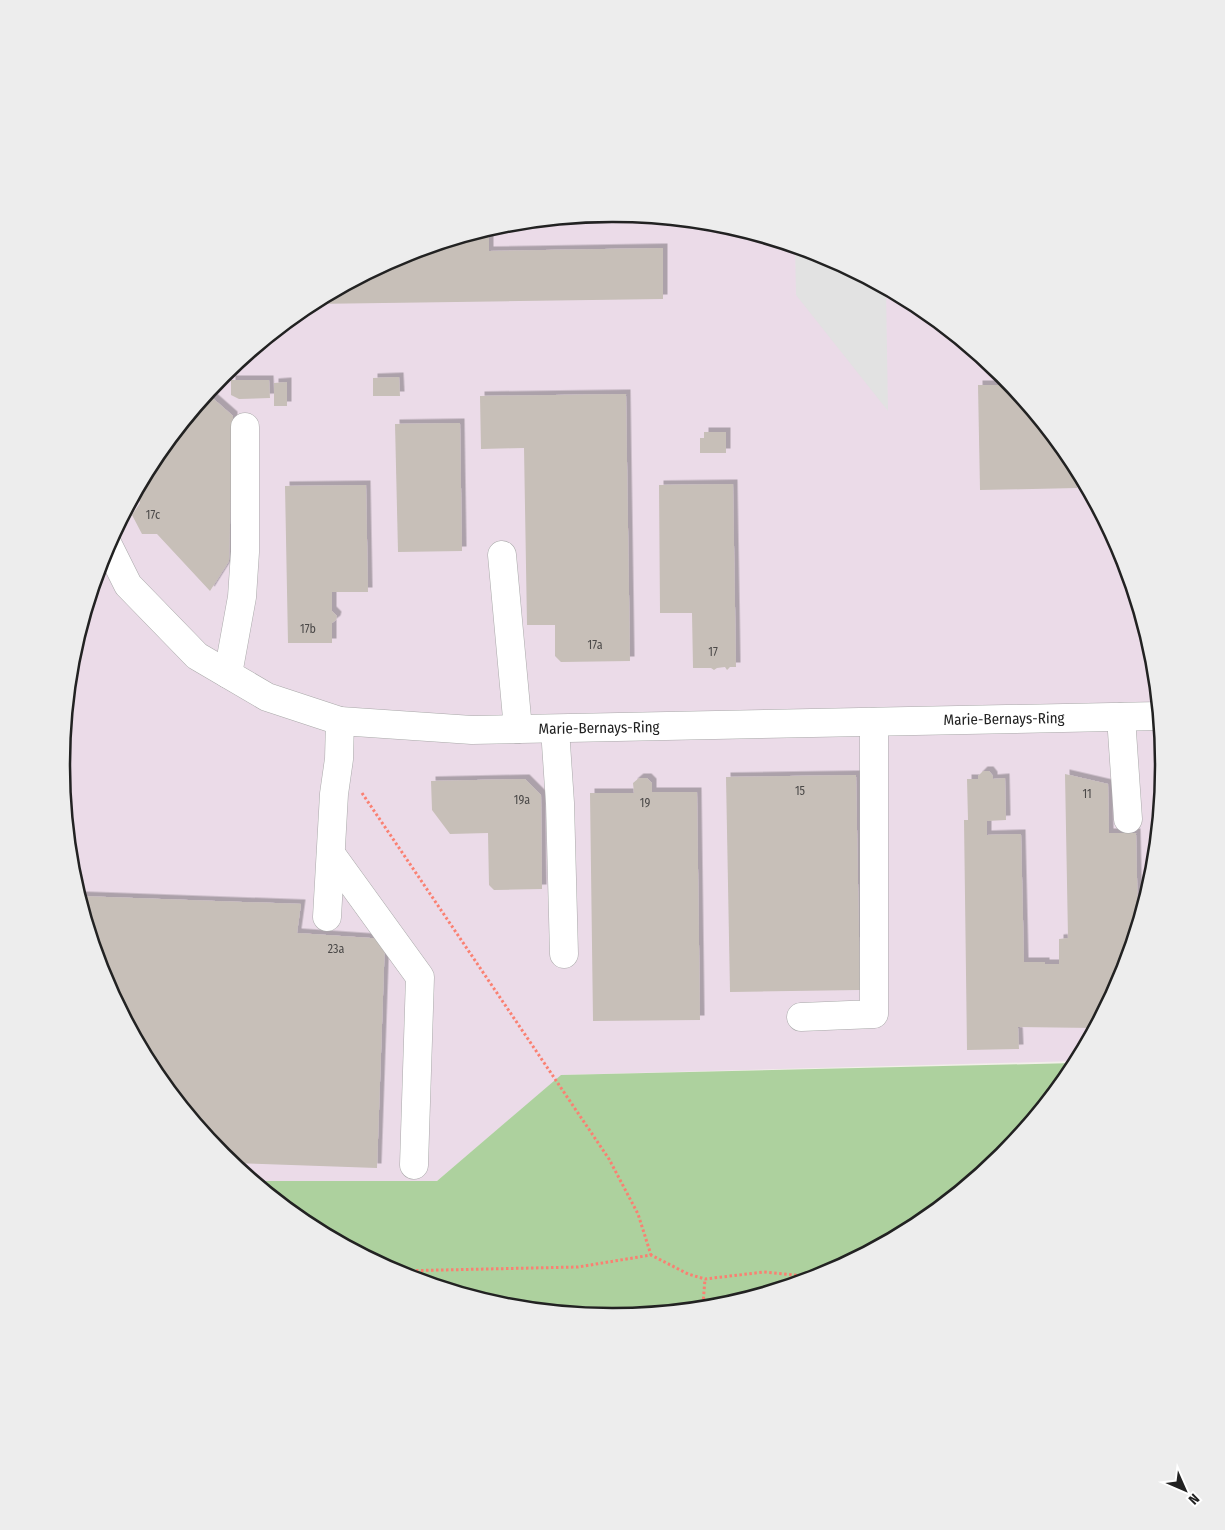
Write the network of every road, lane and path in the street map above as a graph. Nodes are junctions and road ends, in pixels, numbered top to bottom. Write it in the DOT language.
graph roads {
  1 [pos="245,427"];
  2 [pos="112,554"];
  3 [pos="502,555"];
  4 [pos="228,674"];
  5 [pos="1152,716"];
  6 [pos="1121,717"];
  7 [pos="340,721"];
  8 [pos="874,722"];
  9 [pos="518,729"];
  10 [pos="554,729"];
  11 [pos="339,759"];
  12 [pos="1128,819"];
  13 [pos="330,854"];
  14 [pos="327,917"];
  15 [pos="564,954"];
  16 [pos="801,1017"];
  17 [pos="414,1165"];
  18 [pos="651,1255"];
  19 [pos="417,1271"];
  20 [pos="797,1275"];
  21 [pos="705,1278"];
  22 [pos="703,1300"];
  1 -- 4 [label="street"];
  2 -- 4 [label="street, Marie-Bernays-Ring"];
  3 -- 9 [label="street"];
  4 -- 7 [label="street, Marie-Bernays-Ring"];
  5 -- 6 [label="street, Marie-Bernays-Ring"];
  6 -- 8 [label="street, Marie-Bernays-Ring"];
  6 -- 12 [label="street"];
  7 -- 9 [label="street, Marie-Bernays-Ring"];
  7 -- 11 [label="street"];
  8 -- 10 [label="street, Marie-Bernays-Ring"];
  8 -- 16 [label="street"];
  9 -- 10 [label="street, Marie-Bernays-Ring"];
  10 -- 15 [label="street"];
  11 -- 13 [label="street"];
  11 -- 18 [label="path"];
  13 -- 14 [label="street"];
  13 -- 17 [label="street"];
  18 -- 19 [label="path"];
  18 -- 21 [label="path"];
  20 -- 21 [label="path"];
  21 -- 22 [label="path"];
}
